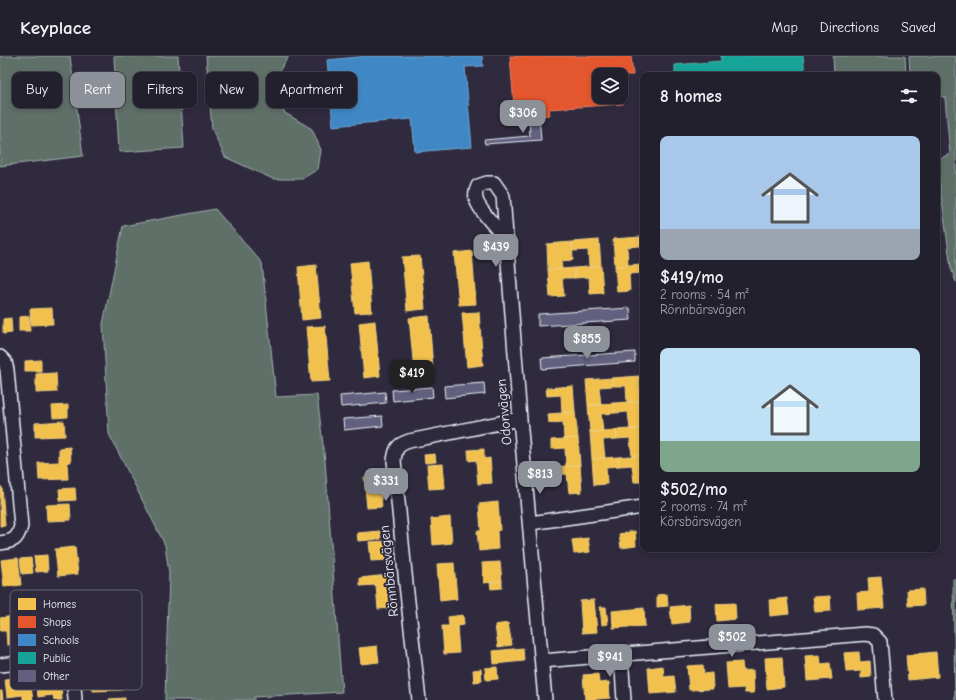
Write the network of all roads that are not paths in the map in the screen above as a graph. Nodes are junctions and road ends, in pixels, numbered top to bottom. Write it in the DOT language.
graph roads {
  1 [pos="507,240"];
  2 [pos="0,357"];
  3 [pos="520,419"];
  4 [pos="640,507"];
  5 [pos="530,523"];
  6 [pos="0,543"];
  7 [pos="621,655"];
  8 [pos="542,661"];
  9 [pos="10,664"];
  10 [pos="0,665"];
  11 [pos="74,690"];
  12 [pos="75,700"];
  13 [pos="419,700"];
  14 [pos="545,700"];
  15 [pos="624,700"];
  16 [pos="885,700"];
  1 -- 3 [label="street, Odonvägen"];
  2 -- 6 [label="street"];
  3 -- 5 [label="street, Odonvägen"];
  3 -- 13 [label="street, Rönnbärsvägen"];
  4 -- 5 [label="street"];
  5 -- 8 [label="street, Odonvägen"];
  7 -- 8 [label="street"];
  7 -- 15 [label="street"];
  7 -- 16 [label="street"];
  8 -- 14 [label="street, Odonvägen"];
  9 -- 10 [label="street"];
  11 -- 12 [label="street"];
}
